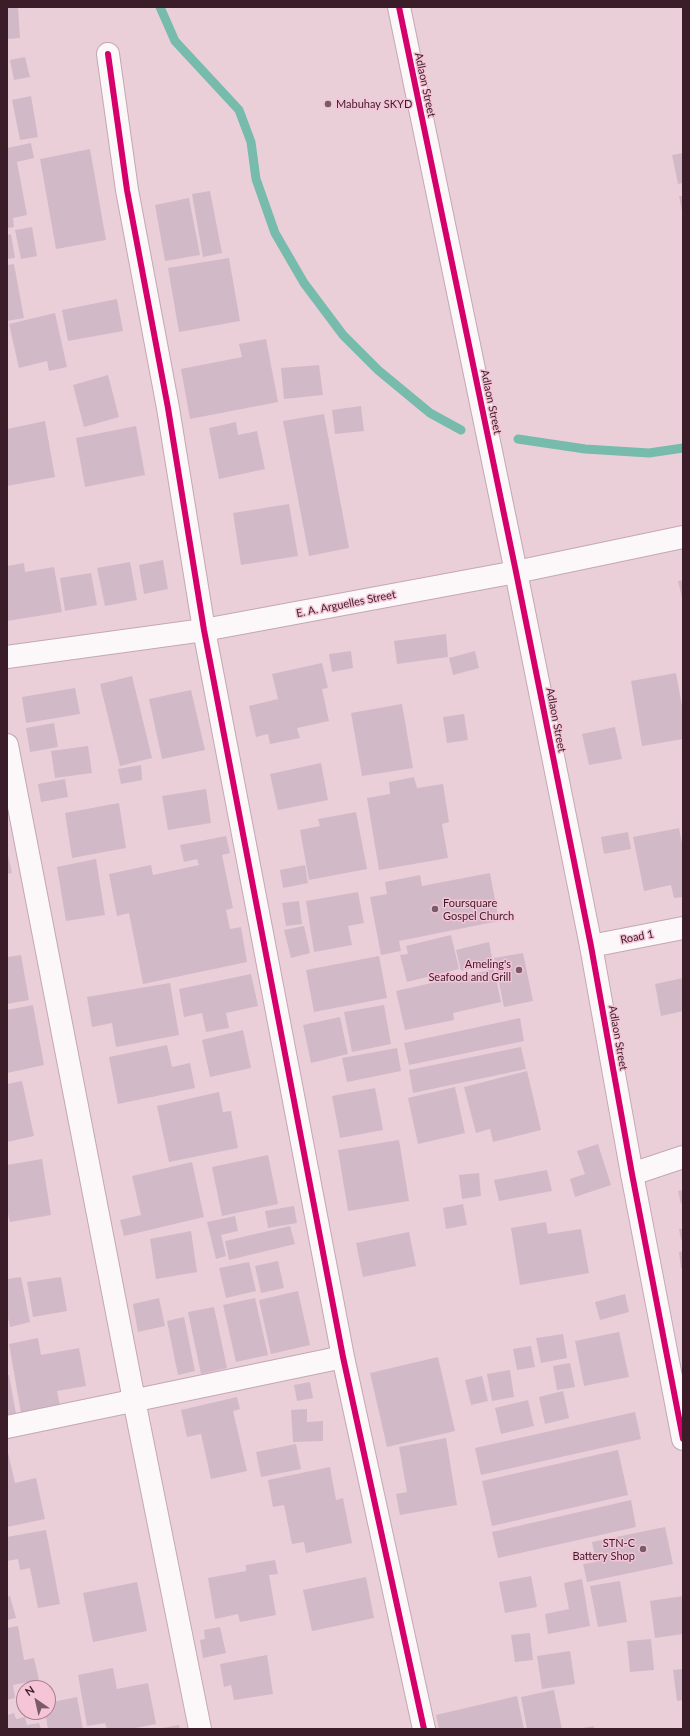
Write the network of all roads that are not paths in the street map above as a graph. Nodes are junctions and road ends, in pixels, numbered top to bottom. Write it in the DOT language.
graph roads {
  1 [pos="399,7"];
  2 [pos="108,54"];
  3 [pos="683,537"];
  4 [pos="516,572"];
  5 [pos="204,630"];
  6 [pos="7,657"];
  7 [pos="7,745"];
  8 [pos="683,928"];
  9 [pos="591,946"];
  10 [pos="683,1157"];
  11 [pos="632,1174"];
  12 [pos="343,1357"];
  13 [pos="134,1400"];
  14 [pos="7,1427"];
  15 [pos="683,1438"];
  16 [pos="200,1729"];
  17 [pos="424,1729"];
  1 -- 4 [label="street, Adlaon Street"];
  2 -- 5 [label="street"];
  3 -- 4 [label="street, E. A. Arguelles Street"];
  4 -- 5 [label="street, E. A. Arguelles Street"];
  4 -- 9 [label="street, Adlaon Street"];
  5 -- 6 [label="street, E. A. Arguelles Street"];
  5 -- 12 [label="street"];
  7 -- 13 [label="street"];
  8 -- 9 [label="street, Road 1"];
  9 -- 11 [label="street, Adlaon Street"];
  10 -- 11 [label="street"];
  11 -- 15 [label="street, Adlaon Street"];
  12 -- 13 [label="street"];
  12 -- 17 [label="street"];
  13 -- 14 [label="street"];
  13 -- 16 [label="street"];
}
